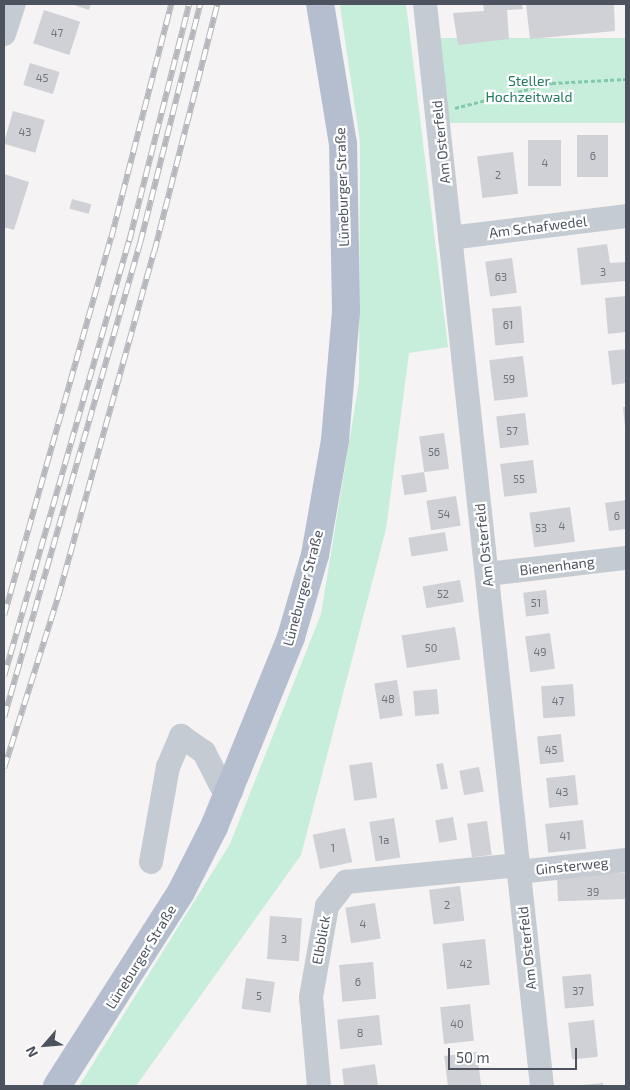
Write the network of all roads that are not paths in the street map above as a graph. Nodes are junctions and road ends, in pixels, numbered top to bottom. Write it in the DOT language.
graph roads {
  1 [pos="14,4"];
  2 [pos="320,4"];
  3 [pos="425,4"];
  4 [pos="4,34"];
  5 [pos="626,216"];
  6 [pos="450,238"];
  7 [pos="626,558"];
  8 [pos="487,574"];
  9 [pos="231,791"];
  10 [pos="626,860"];
  11 [pos="151,862"];
  12 [pos="518,868"];
  13 [pos="57,1086"];
  14 [pos="319,1086"];
  15 [pos="542,1086"];
  1 -- 4 [label="street"];
  2 -- 9 [label="main road, Lüneburger Straße"];
  3 -- 6 [label="street, Am Osterfeld"];
  5 -- 6 [label="street, Am Schafwedel"];
  6 -- 8 [label="street, Am Osterfeld"];
  7 -- 8 [label="street, Bienenhang"];
  8 -- 12 [label="street, Am Osterfeld"];
  9 -- 11 [label="street"];
  9 -- 13 [label="main road, Lüneburger Straße"];
  10 -- 12 [label="street, Ginsterweg"];
  12 -- 14 [label="street, Elbblick"];
  12 -- 15 [label="street, Am Osterfeld"];
}
